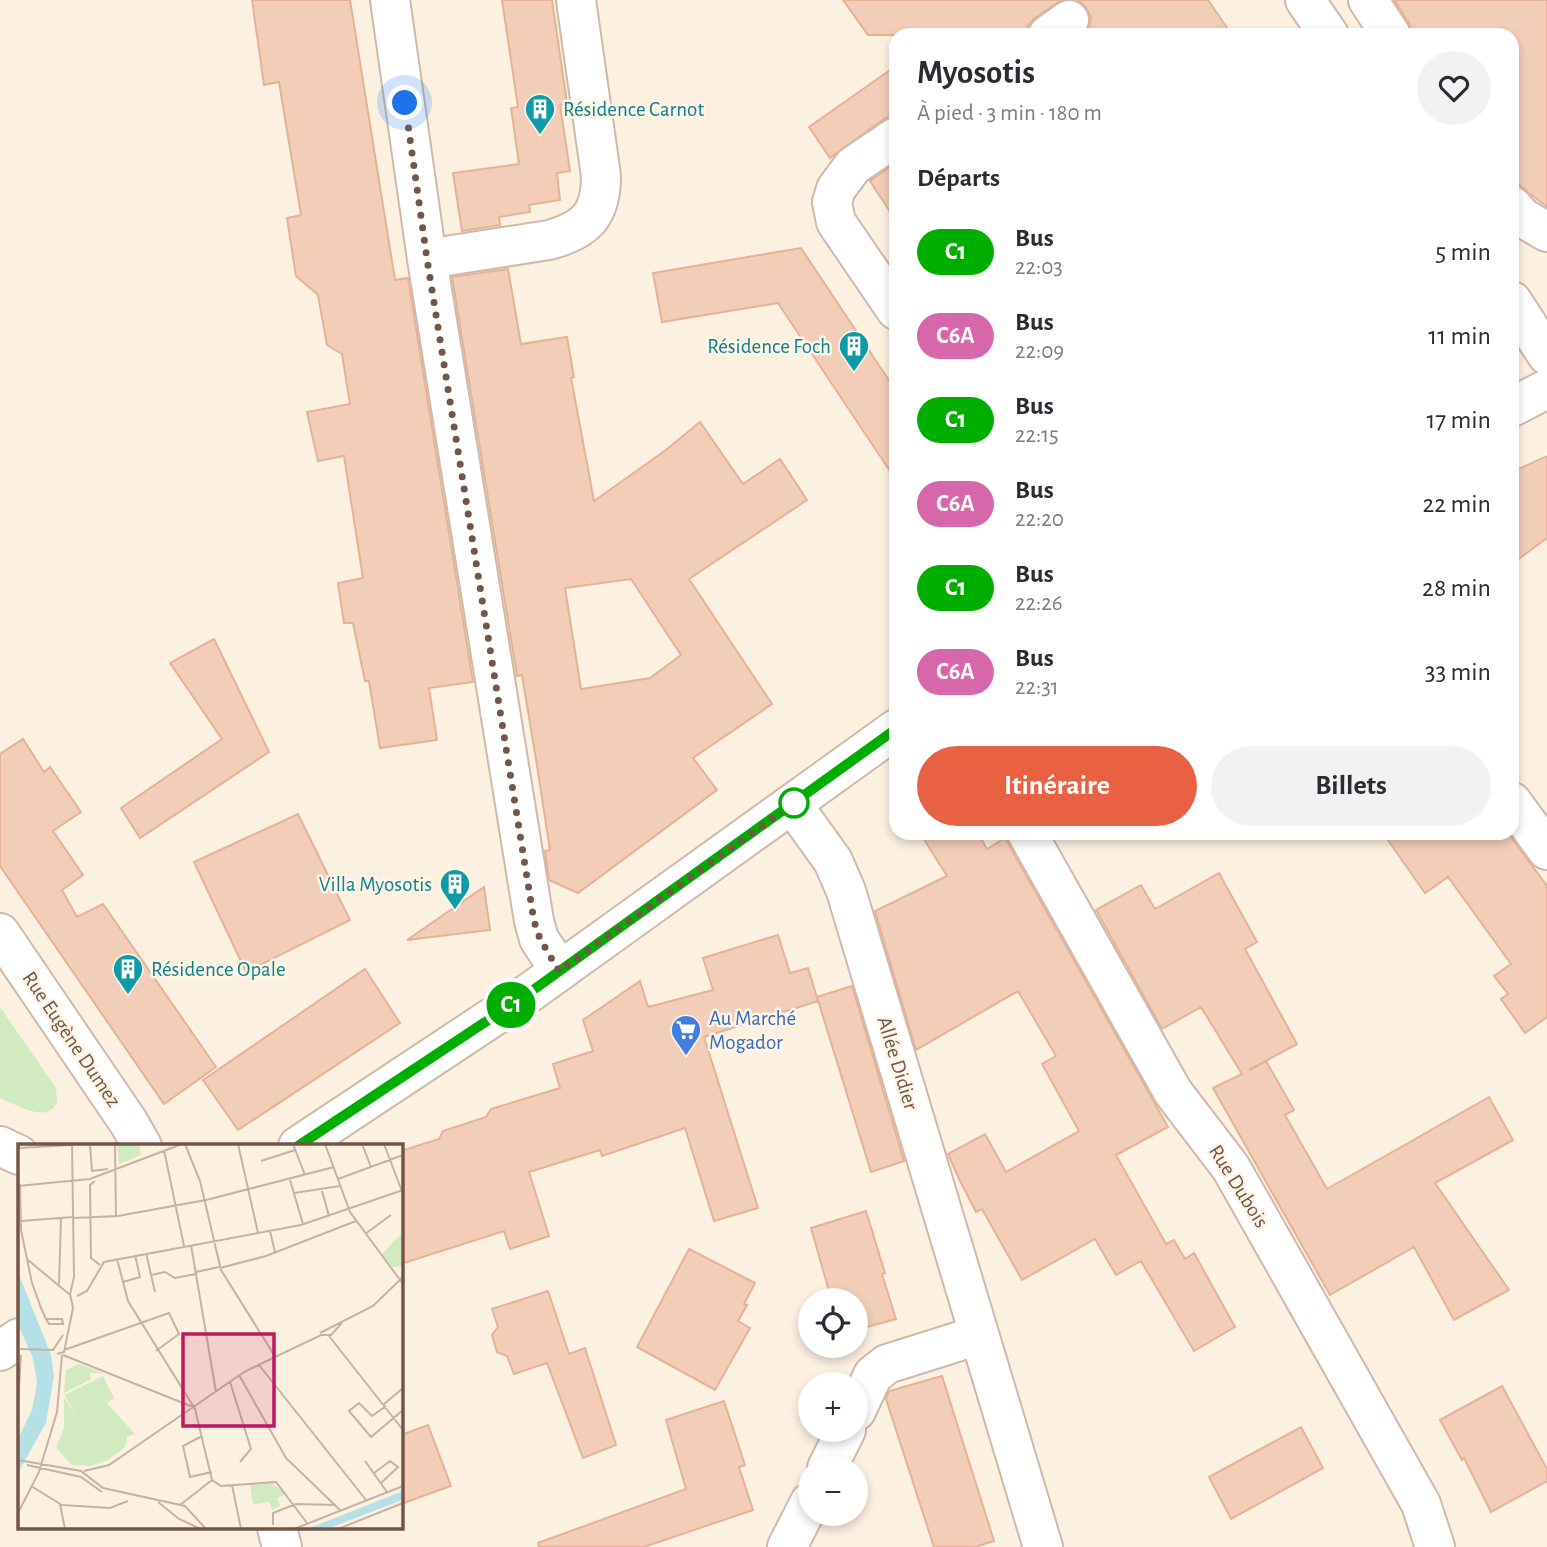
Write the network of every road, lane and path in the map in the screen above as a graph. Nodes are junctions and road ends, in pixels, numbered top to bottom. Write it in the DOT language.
graph roads {
  1 [pos="390,0"];
  2 [pos="576,0"];
  3 [pos="1305,0"];
  4 [pos="1368,0"];
  5 [pos="1324,28"];
  6 [pos="1386,28"];
  7 [pos="889,142"];
  8 [pos="1519,214"];
  9 [pos="1547,232"];
  10 [pos="427,259"];
  11 [pos="1519,292"];
  12 [pos="889,300"];
  13 [pos="1547,306"];
  14 [pos="1519,312"];
  15 [pos="1547,355"];
  16 [pos="1547,390"];
  17 [pos="1519,404"];
  18 [pos="1547,413"];
  19 [pos="1519,423"];
  20 [pos="889,734"];
  21 [pos="792,804"];
  22 [pos="1519,812"];
  23 [pos="1031,840"];
  24 [pos="1547,850"];
  25 [pos="0,933"];
  26 [pos="559,971"];
  27 [pos="141,1144"];
  28 [pos="301,1144"];
  29 [pos="979,1335"];
  30 [pos="18,1339"];
  31 [pos="0,1351"];
  32 [pos="868,1386"];
  33 [pos="798,1526"];
  34 [pos="278,1530"];
  35 [pos="282,1547"];
  36 [pos="788,1547"];
  37 [pos="1043,1547"];
  38 [pos="1435,1547"];
  1 -- 10 [label="street"];
  2 -- 10 [label="street"];
  3 -- 5 [label="street"];
  4 -- 6 [label="street"];
  7 -- 12 [label="street"];
  8 -- 9 [label="street"];
  10 -- 26 [label="street"];
  11 -- 13 [label="street"];
  14 -- 15 [label="street"];
  16 -- 17 [label="street"];
  18 -- 19 [label="street"];
  20 -- 21 [label="street"];
  21 -- 26 [label="street"];
  21 -- 29 [label="street, Allée Didier"];
  22 -- 24 [label="street"];
  23 -- 38 [label="street, Rue Dubois"];
  25 -- 27 [label="street, Rue Eugène Dumez"];
  26 -- 28 [label="street"];
  29 -- 32 [label="street"];
  29 -- 37 [label="street, Allée Didier"];
  30 -- 31 [label="street"];
  33 -- 36 [label="street"];
  34 -- 35 [label="street"];
}
